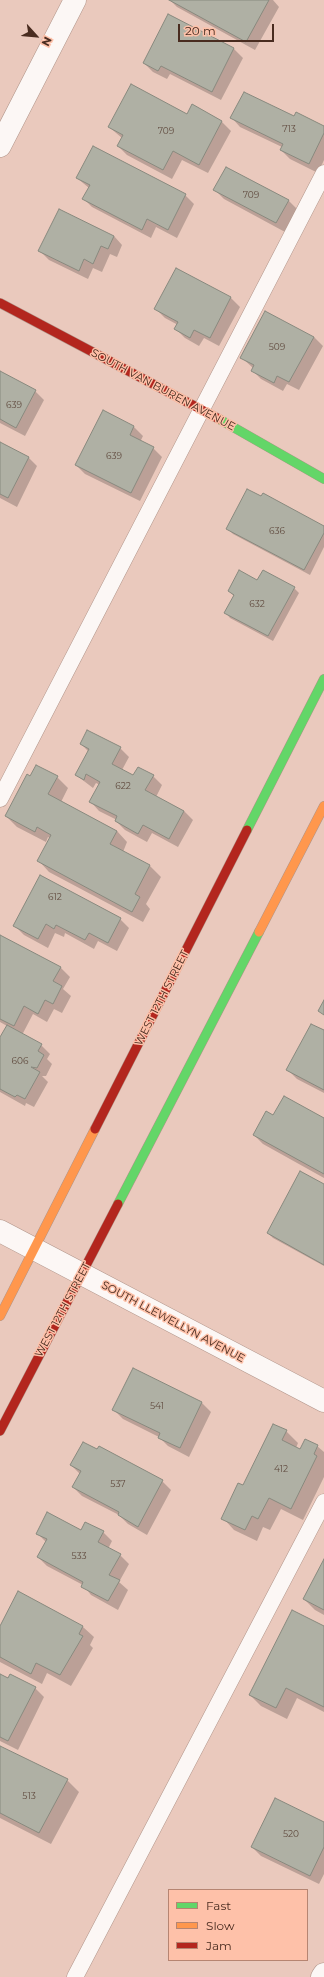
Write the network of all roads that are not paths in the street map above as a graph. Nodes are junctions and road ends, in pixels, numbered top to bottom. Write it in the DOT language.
graph roads {
  1 [pos="75,0"];
  2 [pos="0,146"];
  3 [pos="324,173"];
  4 [pos="0,304"];
  5 [pos="203,410"];
  6 [pos="324,479"];
  7 [pos="324,679"];
  8 [pos="0,799"];
  9 [pos="324,806"];
  10 [pos="0,1231"];
  11 [pos="35,1250"];
  12 [pos="82,1274"];
  13 [pos="0,1316"];
  14 [pos="324,1401"];
  15 [pos="0,1431"];
  16 [pos="324,1502"];
  17 [pos="324,1974"];
  18 [pos="75,1977"];
  19 [pos="322,1977"];
  1 -- 2 [label="street"];
  3 -- 5 [label="lane"];
  4 -- 5 [label="main road, SOUTH VAN BUREN AVENUE"];
  5 -- 6 [label="main road, SOUTH VAN BUREN AVENUE"];
  5 -- 8 [label="lane"];
  7 -- 11 [label="main road, WEST 12TH STREET"];
  9 -- 12 [label="main road, WEST 12TH STREET"];
  10 -- 11 [label="street, SOUTH LLEWELLYN AVENUE"];
  11 -- 12 [label="street, SOUTH LLEWELLYN AVENUE"];
  11 -- 13 [label="main road, WEST 12TH STREET"];
  12 -- 14 [label="street, SOUTH LLEWELLYN AVENUE"];
  12 -- 15 [label="main road, WEST 12TH STREET"];
  16 -- 18 [label="lane"];
  17 -- 19 [label="street"];
}
